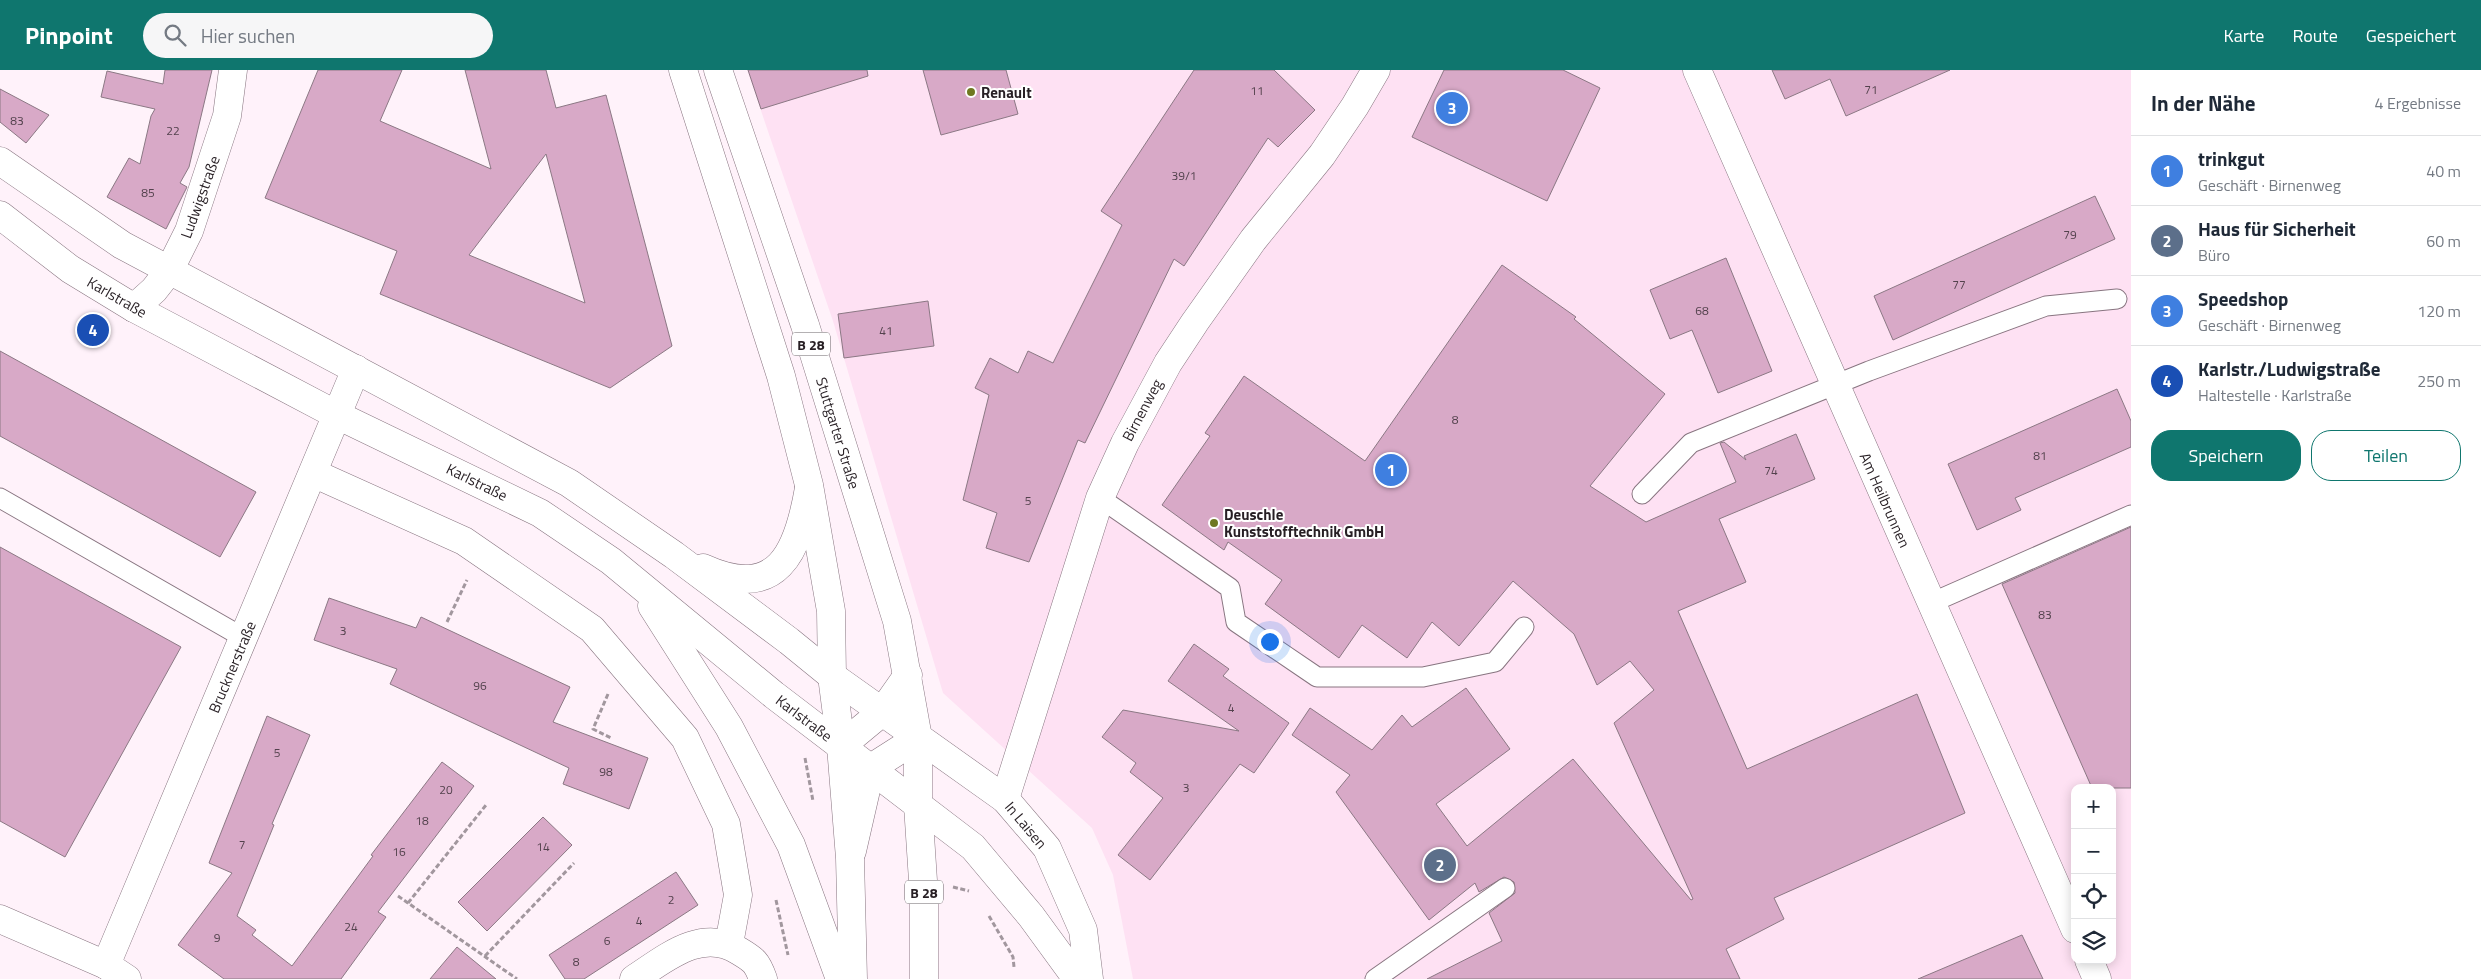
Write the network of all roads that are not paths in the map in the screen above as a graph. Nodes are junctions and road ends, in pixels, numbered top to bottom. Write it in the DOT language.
graph roads {
  1 [pos="233,70"];
  2 [pos="683,70"];
  3 [pos="718,70"];
  4 [pos="1376,70"];
  5 [pos="1697,70"];
  6 [pos="0,161"];
  7 [pos="0,215"];
  8 [pos="169,271"];
  9 [pos="2117,299"];
  10 [pos="134,308"];
  11 [pos="356,369"];
  12 [pos="1834,386"];
  13 [pos="337,414"];
  14 [pos="313,473"];
  15 [pos="809,485"];
  16 [pos="1642,494"];
  17 [pos="0,498"];
  18 [pos="1100,498"];
  19 [pos="2131,515"];
  20 [pos="674,555"];
  21 [pos="638,586"];
  22 [pos="1931,603"];
  23 [pos="1524,627"];
  24 [pos="244,638"];
  25 [pos="908,675"];
  26 [pos="832,676"];
  27 [pos="882,712"];
  28 [pos="918,738"];
  29 [pos="841,746"];
  30 [pos="871,768"];
  31 [pos="1004,799"];
  32 [pos="918,805"];
  33 [pos="850,858"];
  34 [pos="1505,888"];
  35 [pos="0,919"];
  36 [pos="2071,920"];
  37 [pos="729,944"];
  38 [pos="2090,964"];
  39 [pos="116,972"];
  40 [pos="634,979"];
  41 [pos="763,979"];
  42 [pos="840,979"];
  43 [pos="853,979"];
  44 [pos="924,979"];
  45 [pos="1077,979"];
  46 [pos="1089,979"];
  47 [pos="1376,979"];
  48 [pos="2097,979"];
  1 -- 8 [label="main road, Ludwigstraße"];
  2 -- 15 [label="main road, B 28"];
  3 -- 25 [label="main road, Stuttgarter Straße / B 28"];
  4 -- 18 [label="main road, Birnenweg"];
  5 -- 12 [label="main road, Am Heilbrunnen"];
  6 -- 8 [label="main road"];
  7 -- 10 [label="main road, Karlstraße"];
  8 -- 10 [label="main road, Ludwigstraße"];
  8 -- 11 [label="main road"];
  9 -- 12 [label="lane"];
  10 -- 13 [label="main road, Karlstraße"];
  11 -- 13 [label="main road, Brucknerstraße"];
  11 -- 20 [label="main road"];
  12 -- 16 [label="lane"];
  12 -- 22 [label="main road, Am Heilbrunnen"];
  13 -- 14 [label="main road, Brucknerstraße"];
  13 -- 21 [label="main road, Karlstraße"];
  14 -- 24 [label="main road, Brucknerstraße"];
  14 -- 37 [label="main road"];
  15 -- 20 [label="main road"];
  15 -- 26 [label="main road, B 28"];
  17 -- 24 [label="lane"];
  18 -- 23 [label="lane"];
  18 -- 31 [label="main road, Birnenweg"];
  19 -- 22 [label="lane"];
  20 -- 26 [label="main road"];
  21 -- 29 [label="main road, Karlstraße"];
  21 -- 42 [label="main road"];
  22 -- 36 [label="main road, Am Heilbrunnen"];
  24 -- 39 [label="main road, Brucknerstraße"];
  25 -- 27 [label="main road"];
  25 -- 28 [label="main road, Stuttgarter Straße / B 28"];
  26 -- 27 [label="main road"];
  26 -- 29 [label="main road, B 28"];
  27 -- 28 [label="main road"];
  27 -- 29 [label="main road"];
  28 -- 30 [label="main road"];
  28 -- 31 [label="main road, In Laisen"];
  28 -- 32 [label="main road, Stuttgarter Straße / B 28"];
  29 -- 30 [label="main road, Karlstraße"];
  29 -- 33 [label="main road, B 28"];
  30 -- 32 [label="main road, Karlstraße"];
  30 -- 33 [label="main road"];
  31 -- 46 [label="main road, In Laisen"];
  32 -- 44 [label="main road, B 28"];
  32 -- 45 [label="main road"];
  33 -- 43 [label="main road, B 28"];
  34 -- 47 [label="lane"];
  35 -- 39 [label="main road"];
  37 -- 40 [label="main road"];
  37 -- 41 [label="main road"];
  38 -- 48 [label="main road"];
}
